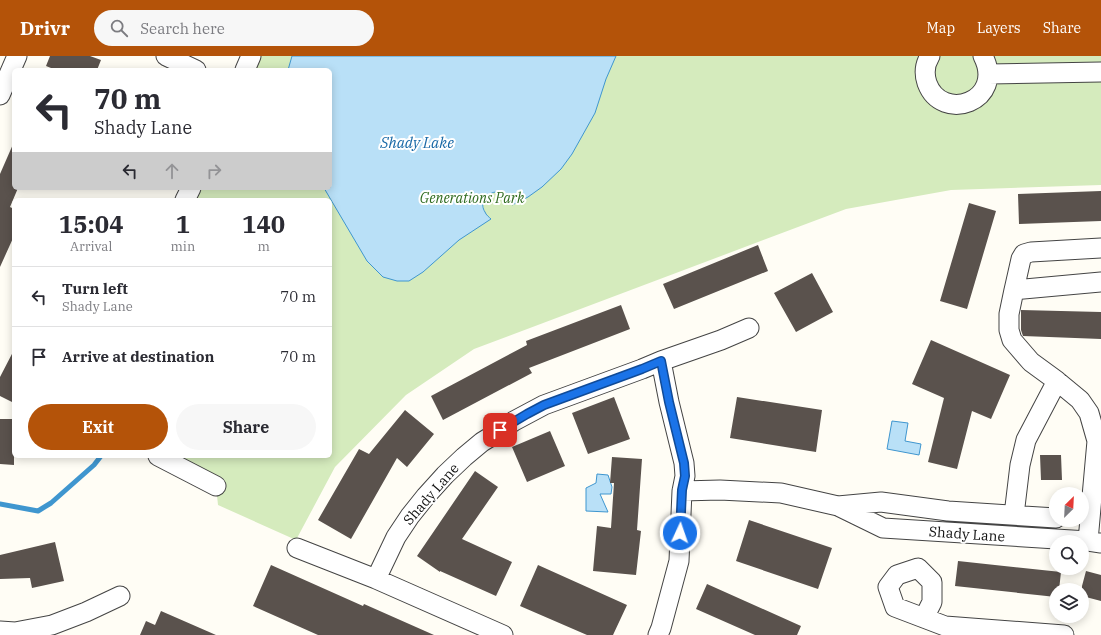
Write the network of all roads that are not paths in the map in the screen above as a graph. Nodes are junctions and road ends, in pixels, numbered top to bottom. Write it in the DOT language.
graph roads {
  1 [pos="17,56"];
  2 [pos="166,56"];
  3 [pos="251,56"];
  4 [pos="930,56"];
  5 [pos="983,56"];
  6 [pos="192,68"];
  7 [pos="246,68"];
  8 [pos="1101,72"];
  9 [pos="988,74"];
  10 [pos="0,95"];
  11 [pos="1101,248"];
  12 [pos="1101,282"];
  13 [pos="1014,290"];
  14 [pos="749,328"];
  15 [pos="661,361"];
  16 [pos="1057,381"];
  17 [pos="162,458"];
  18 [pos="216,486"];
  19 [pos="682,490"];
  20 [pos="838,506"];
  21 [pos="1014,516"];
  22 [pos="1049,518"];
  23 [pos="1089,521"];
  24 [pos="1094,542"];
  25 [pos="297,548"];
  26 [pos="376,579"];
  27 [pos="120,596"];
  28 [pos="924,618"];
  29 [pos="14,633"];
  30 [pos="665,633"];
  31 [pos="502,635"];
  32 [pos="1064,635"];
  1 -- 10 [label="street"];
  2 -- 6 [label="street"];
  3 -- 7 [label="street"];
  4 -- 9 [label="street"];
  5 -- 9 [label="street"];
  8 -- 9 [label="street"];
  11 -- 13 [label="street"];
  12 -- 13 [label="street"];
  13 -- 16 [label="street"];
  14 -- 15 [label="street, Shady Lane"];
  15 -- 19 [label="street"];
  15 -- 26 [label="street, Shady Lane"];
  16 -- 21 [label="street"];
  16 -- 23 [label="street"];
  17 -- 18 [label="street"];
  19 -- 20 [label="street, Shady Lane"];
  19 -- 30 [label="street"];
  20 -- 21 [label="street, Shady Lane"];
  20 -- 24 [label="street, Shady Lane"];
  21 -- 22 [label="street, Shady Lane"];
  23 -- 24 [label="street"];
  25 -- 26 [label="street"];
  26 -- 31 [label="street"];
  27 -- 29 [label="street"];
  28 -- 32 [label="street"];
}
